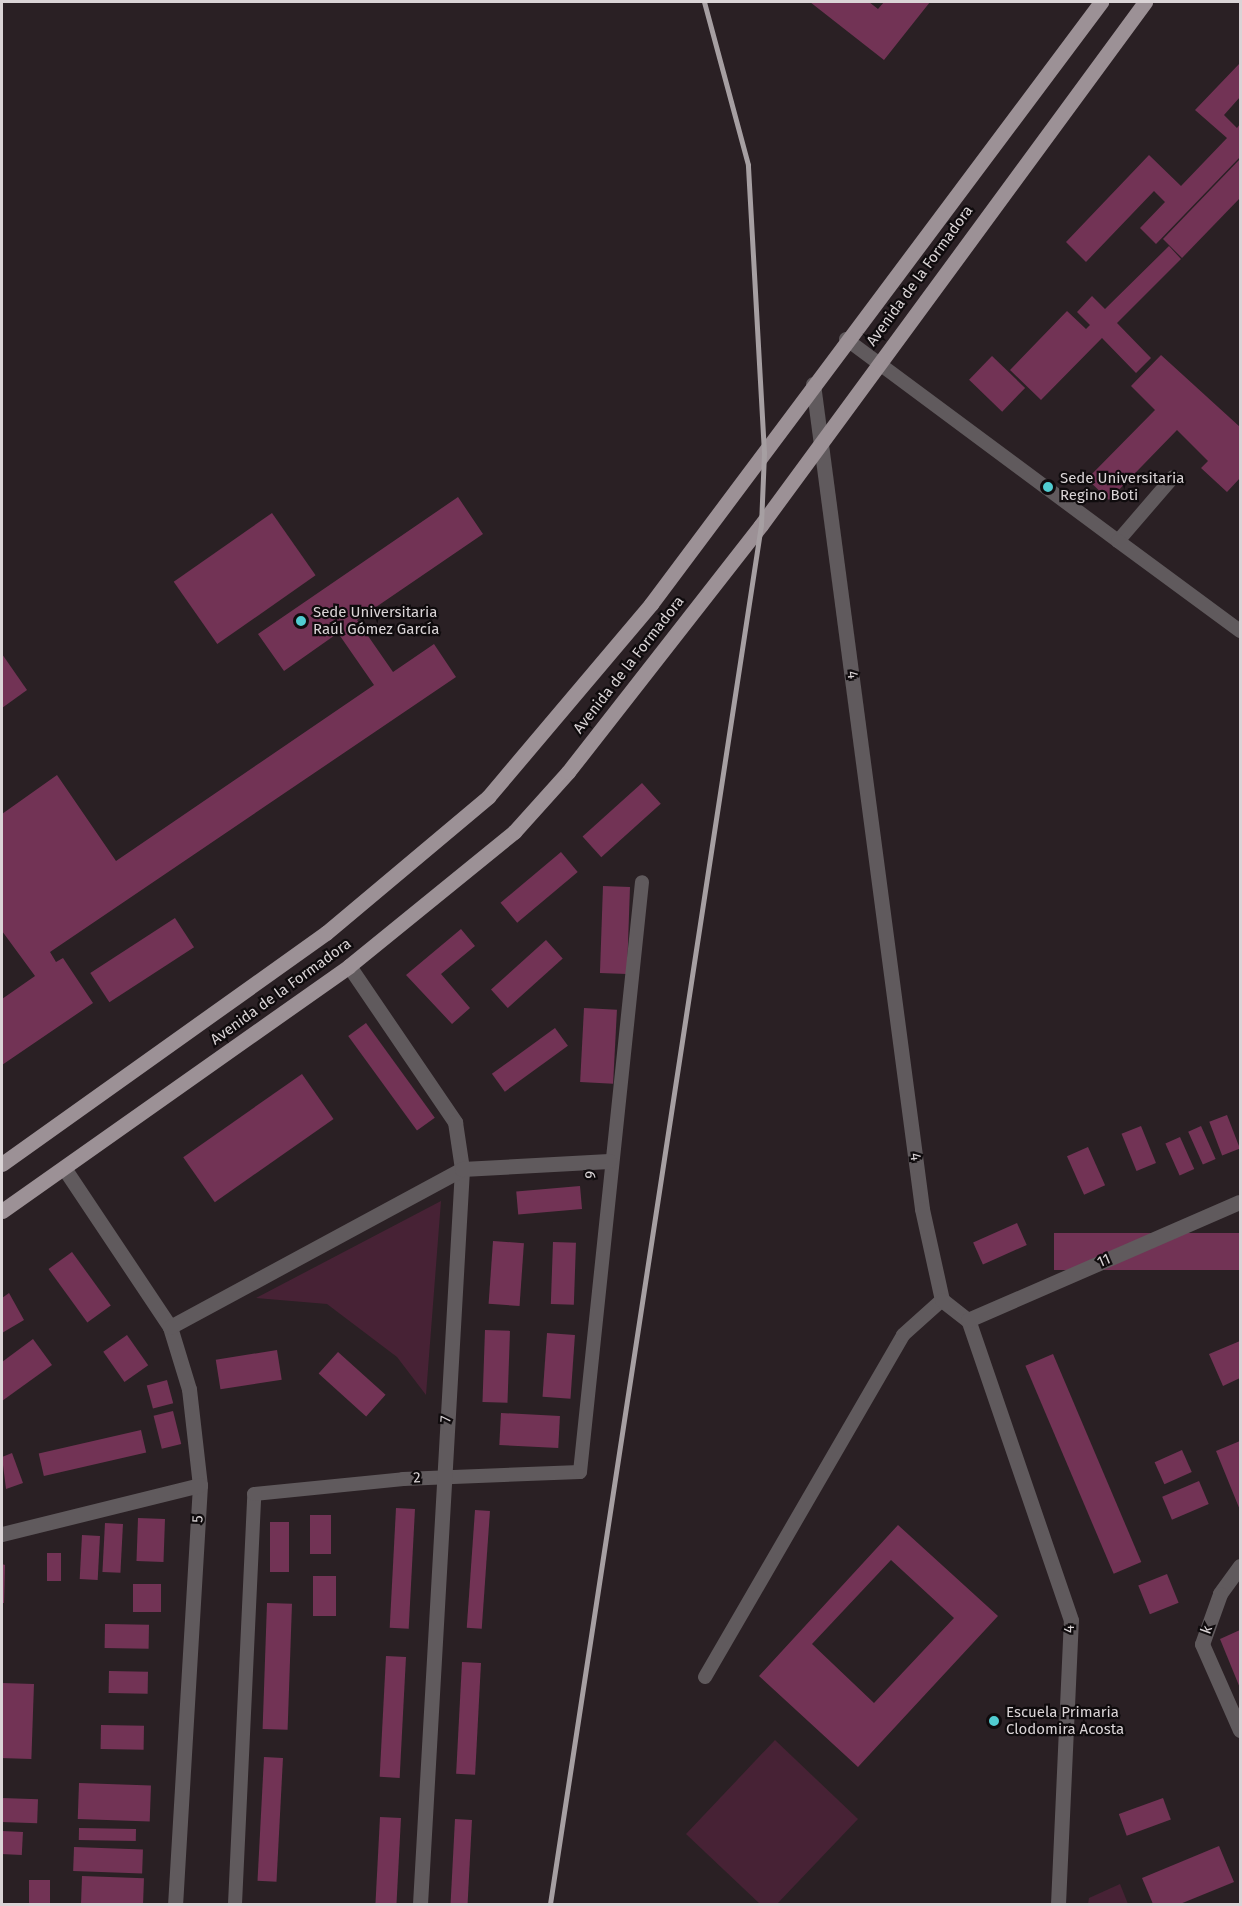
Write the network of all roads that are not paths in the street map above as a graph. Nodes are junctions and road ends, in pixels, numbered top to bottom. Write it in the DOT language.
graph roads {
  1 [pos="1101,2"];
  2 [pos="1145,2"];
  3 [pos="846,339"];
  4 [pos="876,366"];
  5 [pos="813,384"];
  6 [pos="822,440"];
  7 [pos="1173,477"];
  8 [pos="1119,541"];
  9 [pos="1240,631"];
  10 [pos="642,882"];
  11 [pos="349,966"];
  12 [pos="609,1161"];
  13 [pos="2,1164"];
  14 [pos="64,1168"];
  15 [pos="462,1169"];
  16 [pos="1240,1202"];
  17 [pos="2,1211"];
  18 [pos="942,1300"];
  19 [pos="968,1320"];
  20 [pos="170,1327"];
  21 [pos="580,1472"];
  22 [pos="442,1477"];
  23 [pos="200,1485"];
  24 [pos="2,1534"];
  25 [pos="1240,1566"];
  26 [pos="705,1677"];
  27 [pos="1240,1730"];
  28 [pos="175,1905"];
  29 [pos="234,1905"];
  30 [pos="420,1905"];
  31 [pos="1058,1905"];
  1 -- 3 [label="main road, Avenida de la Formadora"];
  2 -- 4 [label="main road, Avenida de la Formadora"];
  3 -- 4 [label="lane"];
  3 -- 5 [label="main road, Avenida de la Formadora"];
  4 -- 6 [label="main road, Avenida de la Formadora"];
  4 -- 8 [label="lane"];
  5 -- 6 [label="street, 4"];
  5 -- 13 [label="main road, Avenida de la Formadora"];
  6 -- 11 [label="main road, Avenida de la Formadora"];
  6 -- 18 [label="street, 4"];
  7 -- 8 [label="lane"];
  8 -- 9 [label="lane"];
  10 -- 12 [label="lane, 9"];
  11 -- 14 [label="main road, Avenida de la Formadora"];
  11 -- 15 [label="street, 7"];
  12 -- 15 [label="street"];
  12 -- 21 [label="lane, 9"];
  14 -- 17 [label="main road, Avenida de la Formadora"];
  14 -- 20 [label="street, 5"];
  15 -- 20 [label="street"];
  15 -- 22 [label="street, 7"];
  16 -- 19 [label="street, 11"];
  18 -- 19 [label="street"];
  18 -- 26 [label="lane"];
  19 -- 31 [label="street, 4"];
  20 -- 23 [label="street, 5"];
  21 -- 22 [label="lane, 2"];
  22 -- 29 [label="lane, 2"];
  22 -- 30 [label="street, 7"];
  23 -- 24 [label="street"];
  23 -- 28 [label="street, 5"];
  25 -- 27 [label="street, k"];
}
